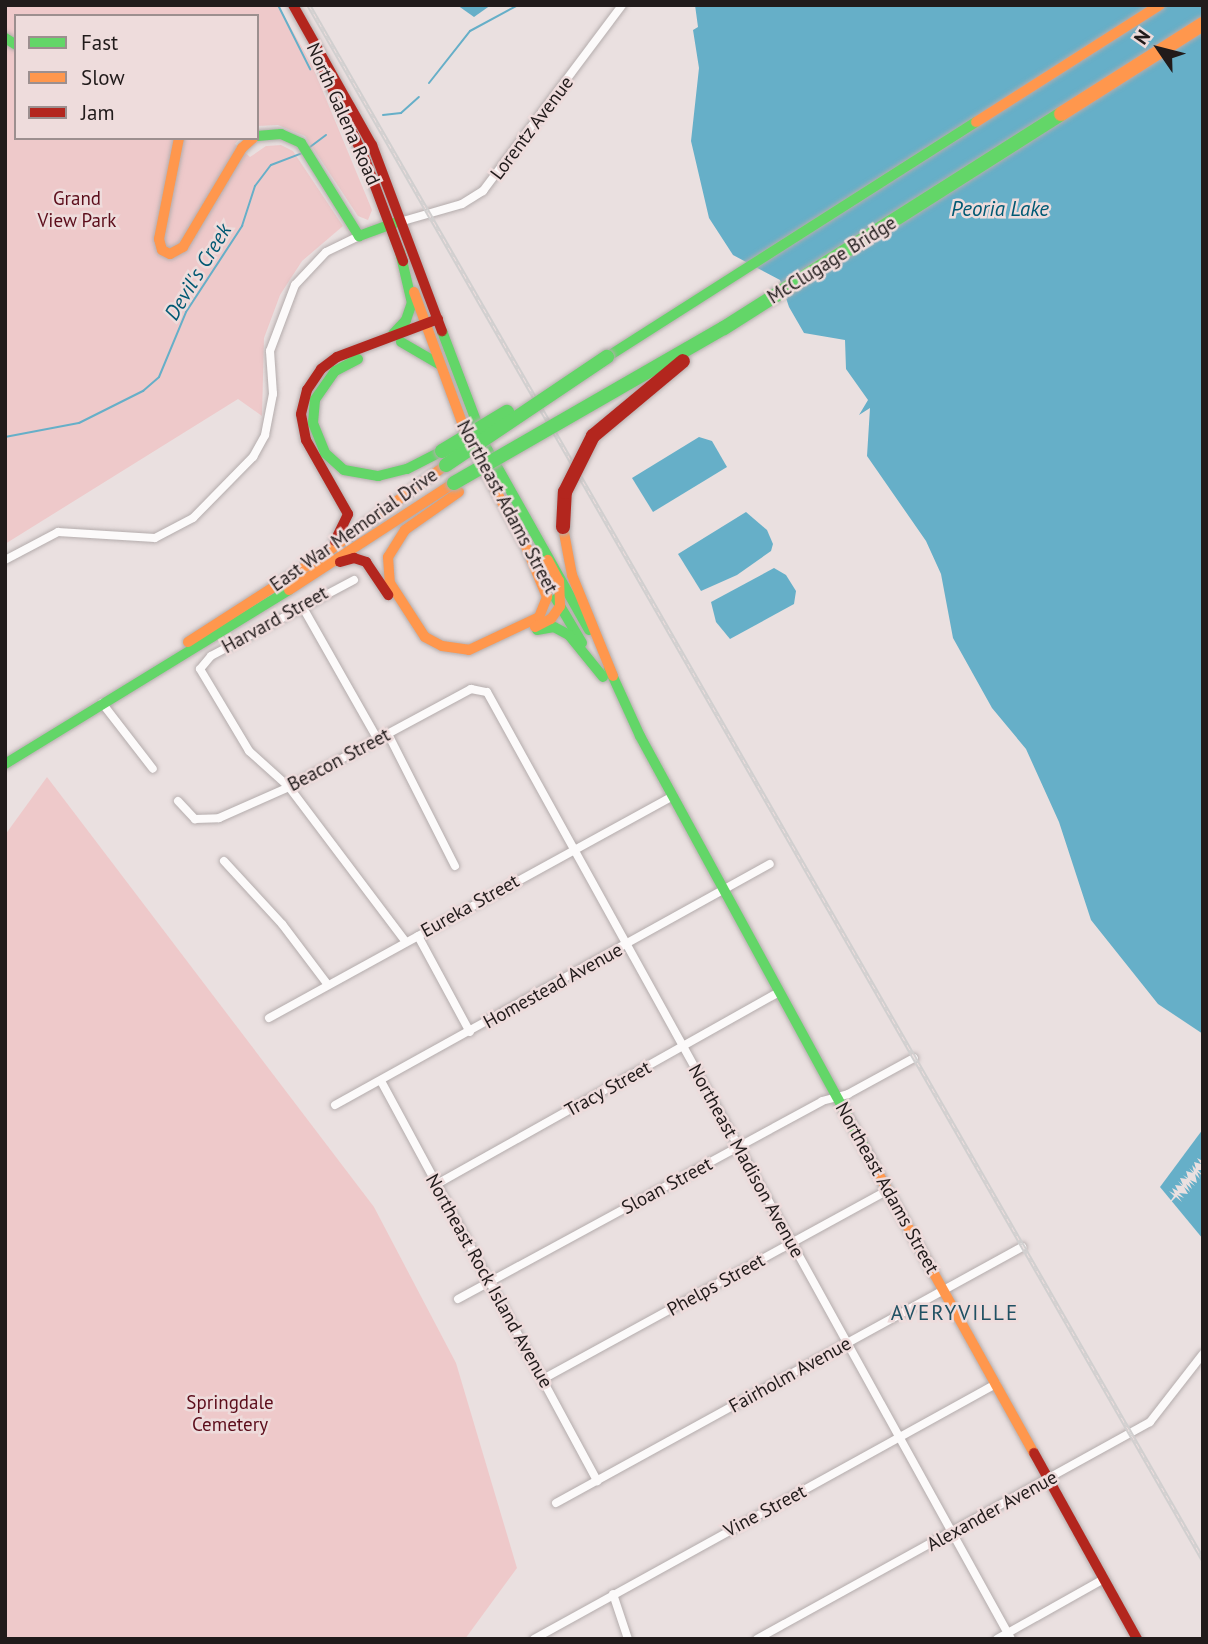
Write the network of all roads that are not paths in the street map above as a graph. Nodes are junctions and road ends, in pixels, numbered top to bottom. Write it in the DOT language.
graph roads {
  1 [pos="292,5"];
  2 [pos="622,5"];
  3 [pos="1160,5"];
  4 [pos="1203,24"];
  5 [pos="259,137"];
  6 [pos="179,140"];
  7 [pos="251,140"];
  8 [pos="396,222"];
  9 [pos="359,236"];
  10 [pos="400,252"];
  11 [pos="433,326"];
  12 [pos="724,328"];
  13 [pos="377,342"];
  14 [pos="401,342"];
  15 [pos="439,364"];
  16 [pos="444,458"];
  17 [pos="457,487"];
  18 [pos="527,549"];
  19 [pos="5,560"];
  20 [pos="548,560"];
  21 [pos="295,580"];
  22 [pos="354,580"];
  23 [pos="302,606"];
  24 [pos="560,606"];
  25 [pos="494,648"];
  26 [pos="608,676"];
  27 [pos="478,687"];
  28 [pos="102,703"];
  29 [pos="388,734"];
  30 [pos="378,740"];
  31 [pos="5,764"];
  32 [pos="153,769"];
  33 [pos="289,787"];
  34 [pos="672,796"];
  35 [pos="178,801"];
  36 [pos="575,848"];
  37 [pos="224,860"];
  38 [pos="770,864"];
  39 [pos="455,866"];
  40 [pos="723,891"];
  41 [pos="418,936"];
  42 [pos="406,942"];
  43 [pos="628,944"];
  44 [pos="328,985"];
  45 [pos="778,993"];
  46 [pos="269,1018"];
  47 [pos="470,1032"];
  48 [pos="684,1047"];
  49 [pos="914,1058"];
  50 [pos="381,1081"];
  51 [pos="836,1097"];
  52 [pos="335,1105"];
  53 [pos="738,1148"];
  54 [pos="437,1184"];
  55 [pos="888,1190"];
  56 [pos="791,1244"];
  57 [pos="1022,1247"];
  58 [pos="489,1282"];
  59 [pos="944,1291"];
  60 [pos="458,1299"];
  61 [pos="846,1344"];
  62 [pos="1203,1354"];
  63 [pos="543,1380"];
  64 [pos="996,1384"];
  65 [pos="898,1438"];
  66 [pos="1049,1480"];
  67 [pos="597,1481"];
  68 [pos="556,1503"];
  69 [pos="951,1533"];
  70 [pos="1104,1579"];
  71 [pos="613,1594"];
  72 [pos="1009,1636"];
  73 [pos="534,1639"];
  74 [pos="628,1639"];
  75 [pos="757,1639"];
  76 [pos="997,1639"];
  77 [pos="1137,1639"];
  1 -- 8 [label="main road, North Galena Road"];
  2 -- 8 [label="street, Lorentz Avenue"];
  3 -- 16 [label="main road, McClugage Bridge, bridge"];
  4 -- 12 [label="main road, McClugage Bridge, bridge"];
  5 -- 9 [label="main road"];
  6 -- 7 [label="main road"];
  8 -- 9 [label="main road, Lorentz Avenue"];
  8 -- 10 [label="main road, Northeast Adams Street"];
  8 -- 11 [label="main road, Northeast Adams Street"];
  9 -- 19 [label="street, Lorentz Avenue"];
  10 -- 11 [label="main road, Northeast Adams Street"];
  10 -- 13 [label="main road"];
  11 -- 13 [label="main road"];
  11 -- 14 [label="main road"];
  11 -- 15 [label="main road, Northeast Adams Street"];
  11 -- 20 [label="main road, Northeast Adams Street"];
  12 -- 17 [label="main road, McClugage Bridge, bridge"];
  12 -- 26 [label="main road, bridge"];
  13 -- 21 [label="main road"];
  14 -- 15 [label="main road"];
  14 -- 16 [label="main road"];
  15 -- 18 [label="main road, Northeast Adams Street"];
  16 -- 21 [label="main road, East War Memorial Drive"];
  17 -- 18 [label="main road"];
  17 -- 21 [label="main road, East War Memorial Drive"];
  18 -- 24 [label="main road, Northeast Adams Street"];
  20 -- 24 [label="main road"];
  20 -- 26 [label="main road, Northeast Adams Street"];
  21 -- 25 [label="main road"];
  21 -- 28 [label="main road, East War Memorial Drive"];
  22 -- 23 [label="street, Harvard Street"];
  23 -- 30 [label="street"];
  23 -- 33 [label="street, Harvard Street"];
  24 -- 25 [label="main road"];
  24 -- 26 [label="main road, Northeast Adams Street"];
  25 -- 26 [label="main road"];
  26 -- 34 [label="main road, Northeast Adams Street"];
  27 -- 29 [label="street, Beacon Street"];
  27 -- 36 [label="street, Northeast Madison Avenue"];
  28 -- 31 [label="main road, East War Memorial Drive"];
  28 -- 32 [label="street"];
  29 -- 30 [label="street, Beacon Street"];
  29 -- 39 [label="street"];
  30 -- 33 [label="street, Beacon Street"];
  33 -- 35 [label="street, Beacon Street"];
  33 -- 42 [label="street"];
  34 -- 36 [label="street, Eureka Street"];
  34 -- 40 [label="main road, Northeast Adams Street"];
  36 -- 41 [label="street, Eureka Street"];
  36 -- 43 [label="street, Northeast Madison Avenue"];
  37 -- 44 [label="street"];
  38 -- 40 [label="street, Homestead Avenue"];
  40 -- 43 [label="street, Homestead Avenue"];
  40 -- 45 [label="main road, Northeast Adams Street"];
  41 -- 42 [label="street, Eureka Street"];
  41 -- 47 [label="street"];
  42 -- 44 [label="street, Eureka Street"];
  43 -- 47 [label="street, Homestead Avenue"];
  43 -- 48 [label="street, Northeast Madison Avenue"];
  44 -- 46 [label="street, Eureka Street"];
  45 -- 48 [label="street, Tracy Street"];
  45 -- 51 [label="main road, Northeast Adams Street"];
  47 -- 50 [label="street, Homestead Avenue"];
  48 -- 53 [label="street, Northeast Madison Avenue"];
  48 -- 54 [label="street, Tracy Street"];
  49 -- 51 [label="street, Sloan Street"];
  50 -- 52 [label="street, Homestead Avenue"];
  50 -- 54 [label="street, Northeast Rock Island Avenue"];
  51 -- 53 [label="street, Sloan Street"];
  51 -- 55 [label="main road, Northeast Adams Street"];
  53 -- 56 [label="street, Northeast Madison Avenue"];
  53 -- 58 [label="street, Sloan Street"];
  54 -- 58 [label="street, Northeast Rock Island Avenue"];
  55 -- 56 [label="street, Phelps Street"];
  55 -- 59 [label="main road, Northeast Adams Street"];
  56 -- 61 [label="street, Northeast Madison Avenue"];
  56 -- 63 [label="street, Phelps Street"];
  57 -- 59 [label="street, Fairholm Avenue"];
  58 -- 60 [label="street, Sloan Street"];
  58 -- 63 [label="street, Northeast Rock Island Avenue"];
  59 -- 61 [label="street, Fairholm Avenue"];
  59 -- 64 [label="main road, Northeast Adams Street"];
  61 -- 65 [label="street, Northeast Madison Avenue"];
  61 -- 67 [label="street, Fairholm Avenue"];
  62 -- 66 [label="street, Alexander Avenue"];
  63 -- 67 [label="street, Northeast Rock Island Avenue"];
  64 -- 65 [label="street, Vine Street"];
  64 -- 66 [label="main road, Northeast Adams Street"];
  65 -- 69 [label="street, Northeast Madison Avenue"];
  65 -- 71 [label="street, Vine Street"];
  66 -- 69 [label="street, Alexander Avenue"];
  66 -- 70 [label="main road, Northeast Adams Street"];
  67 -- 68 [label="street, Fairholm Avenue"];
  69 -- 72 [label="street, Northeast Madison Avenue"];
  69 -- 75 [label="street, Alexander Avenue"];
  70 -- 72 [label="street"];
  70 -- 77 [label="main road, Northeast Adams Street"];
  71 -- 73 [label="street, Vine Street"];
  71 -- 74 [label="street"];
  72 -- 76 [label="street"];
}
